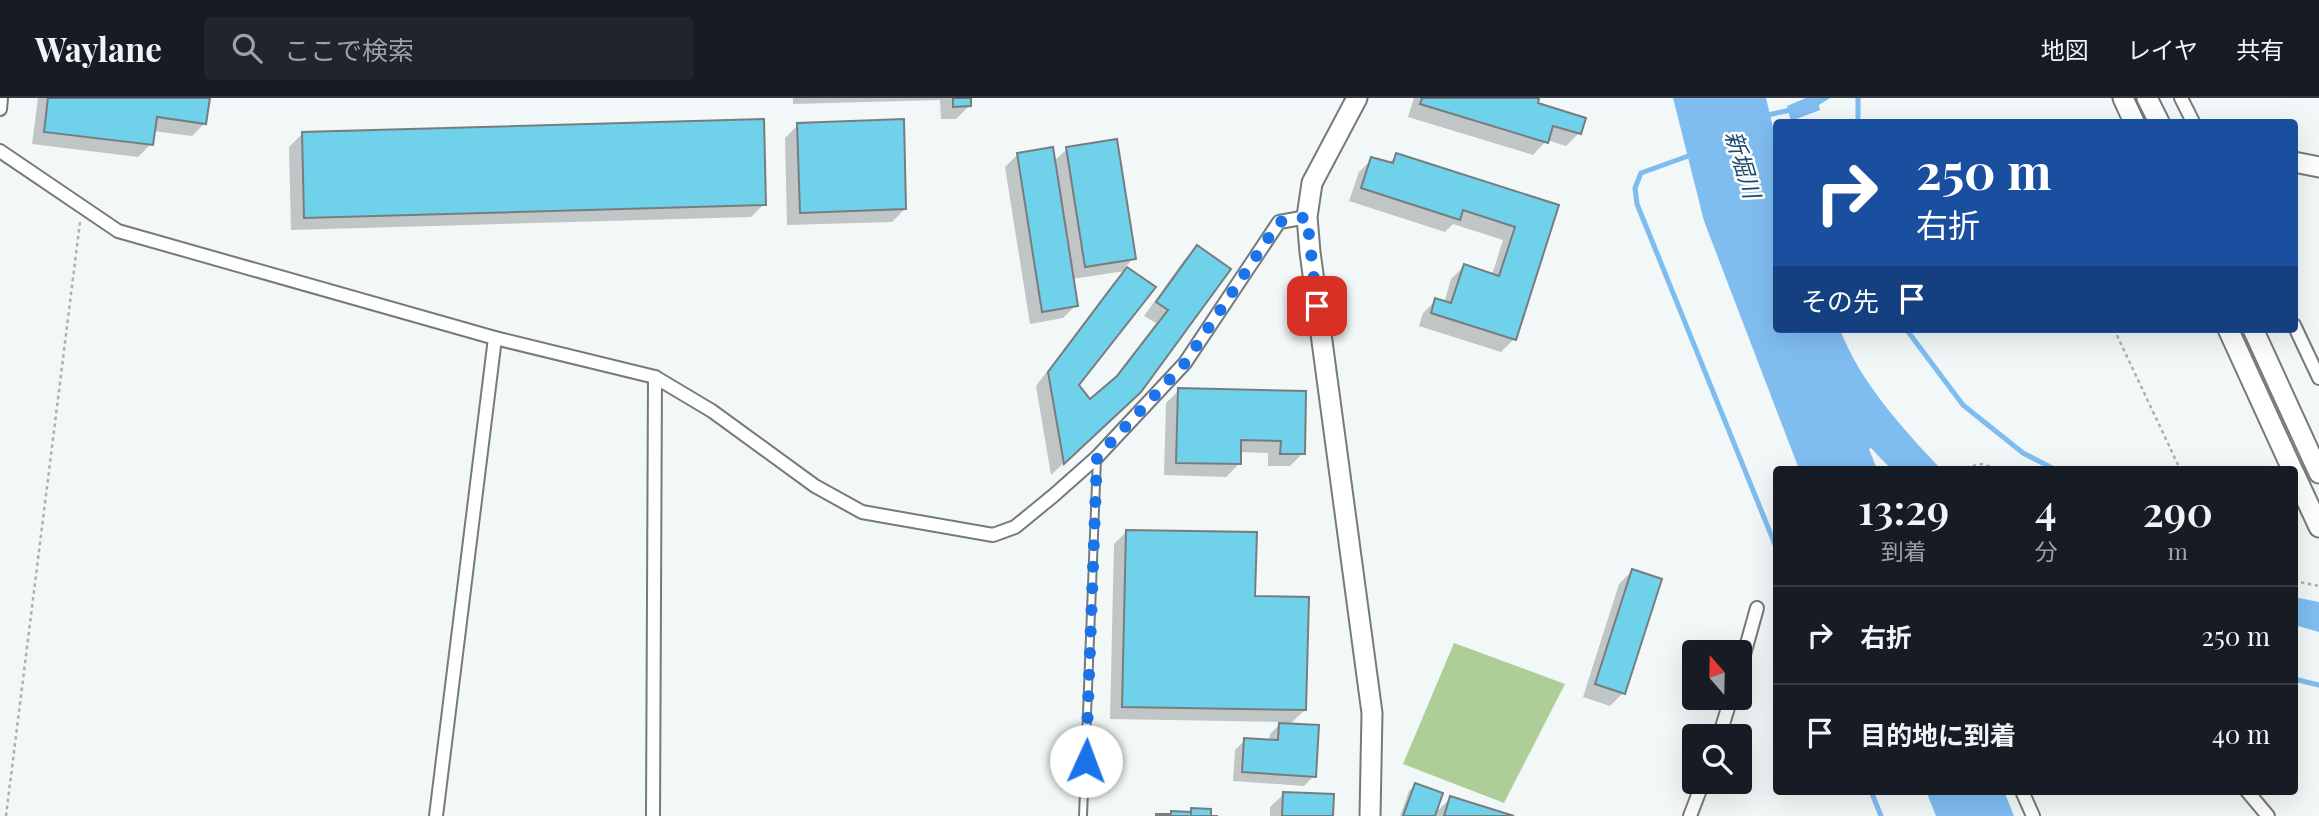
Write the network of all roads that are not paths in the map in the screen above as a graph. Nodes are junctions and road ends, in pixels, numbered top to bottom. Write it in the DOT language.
graph roads {
  1 [pos="1,98"];
  2 [pos="1357,98"];
  3 [pos="2123,98"];
  4 [pos="2147,98"];
  5 [pos="2181,98"];
  6 [pos="0,109"];
  7 [pos="2133,119"];
  8 [pos="2158,119"];
  9 [pos="2192,119"];
  10 [pos="0,150"];
  11 [pos="2298,163"];
  12 [pos="2319,167"];
  13 [pos="1307,217"];
  14 [pos="2230,333"];
  15 [pos="2255,333"];
  16 [pos="2298,333"];
  17 [pos="495,338"];
  18 [pos="655,377"];
  19 [pos="2319,378"];
  20 [pos="1097,457"];
  21 [pos="2291,466"];
  22 [pos="2319,473"];
  23 [pos="2298,482"];
  24 [pos="2319,527"];
  25 [pos="1758,608"];
  26 [pos="1749,640"];
  27 [pos="1698,794"];
  28 [pos="2024,795"];
  29 [pos="2250,795"];
  30 [pos="436,816"];
  31 [pos="653,816"];
  32 [pos="1083,816"];
  33 [pos="1370,816"];
  34 [pos="1690,816"];
  35 [pos="2033,816"];
  36 [pos="2268,816"];
  1 -- 6 [label="street"];
  2 -- 13 [label="street"];
  3 -- 7 [label="street"];
  4 -- 8 [label="street"];
  5 -- 9 [label="street"];
  10 -- 17 [label="street"];
  11 -- 12 [label="street"];
  13 -- 20 [label="street"];
  13 -- 33 [label="street"];
  14 -- 21 [label="street"];
  15 -- 22 [label="street"];
  16 -- 19 [label="street"];
  17 -- 18 [label="street"];
  17 -- 30 [label="street"];
  18 -- 20 [label="street"];
  18 -- 31 [label="street"];
  20 -- 32 [label="lane"];
  23 -- 24 [label="street"];
  25 -- 26 [label="street"];
  27 -- 34 [label="street"];
  28 -- 35 [label="street"];
  29 -- 36 [label="street"];
}
